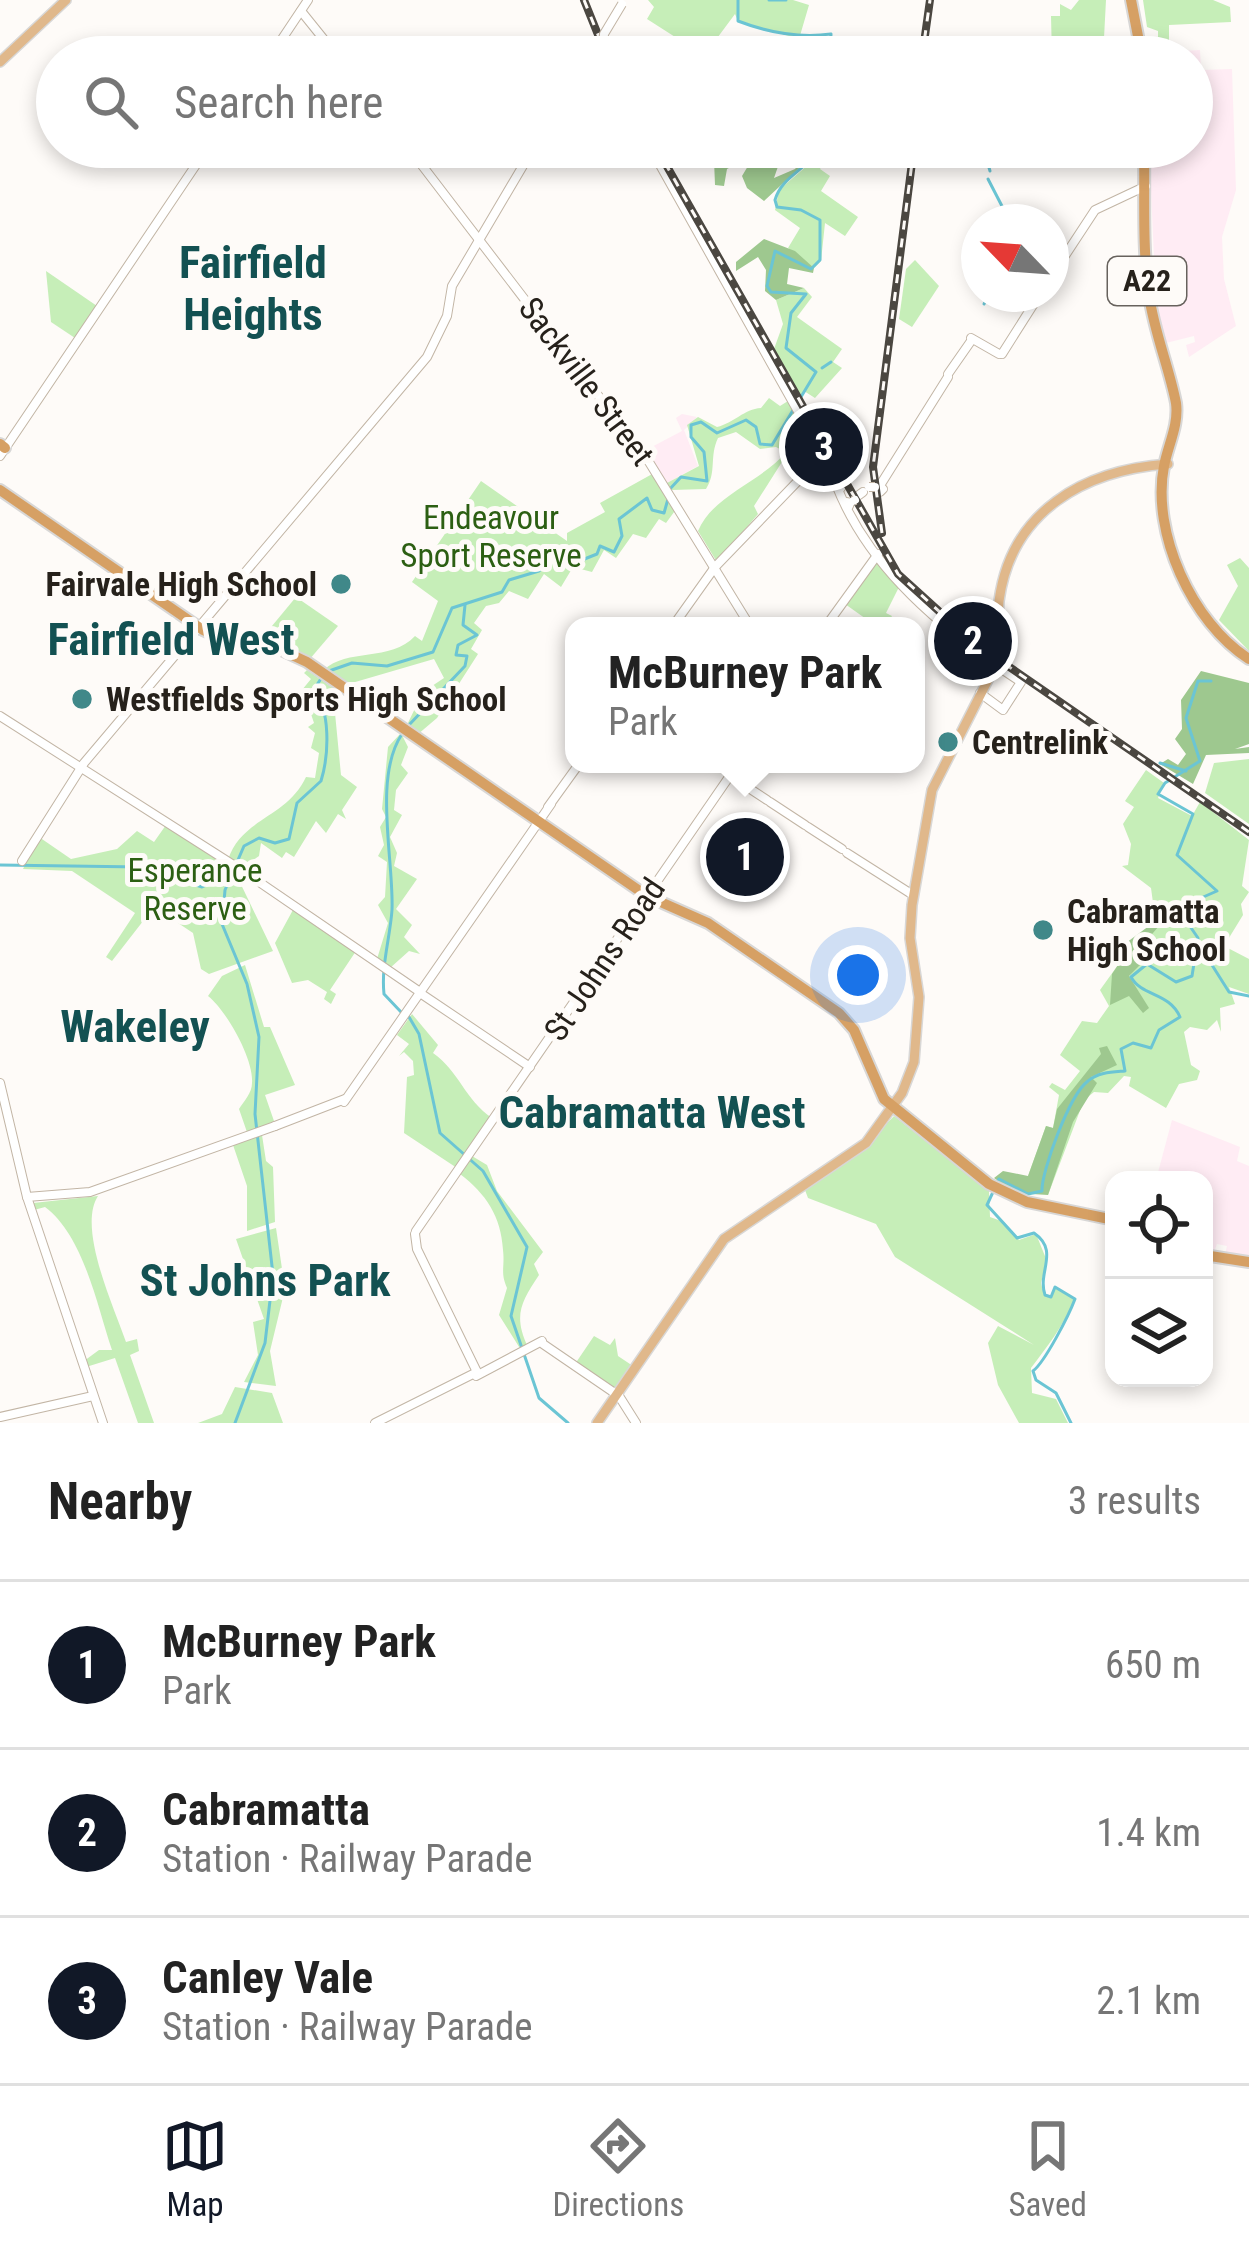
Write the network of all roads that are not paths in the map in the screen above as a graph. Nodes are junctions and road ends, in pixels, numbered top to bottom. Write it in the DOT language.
graph roads {
  1 [pos="67,0"];
  2 [pos="308,0"];
  3 [pos="1131,0"];
  4 [pos="1141,0"];
  5 [pos="624,2"];
  6 [pos="301,10"];
  7 [pos="284,36"];
  8 [pos="321,36"];
  9 [pos="605,36"];
  10 [pos="1139,36"];
  11 [pos="1143,36"];
  12 [pos="0,62"];
  13 [pos="194,168"];
  14 [pos="424,168"];
  15 [pos="523,168"];
  16 [pos="662,168"];
  17 [pos="1146,168"];
  18 [pos="1146,187"];
  19 [pos="483,244"];
  20 [pos="1069,249"];
  21 [pos="1028,312"];
  22 [pos="2,450"];
  23 [pos="823,455"];
  24 [pos="1166,464"];
  25 [pos="857,492"];
  26 [pos="0,493"];
  27 [pos="861,525"];
  28 [pos="70,544"];
  29 [pos="878,554"];
  30 [pos="715,567"];
  31 [pos="679,617"];
  32 [pos="745,617"];
  33 [pos="832,617"];
  34 [pos="199,630"];
  35 [pos="1249,658"];
  36 [pos="995,666"];
  37 [pos="982,690"];
  38 [pos="0,716"];
  39 [pos="83,766"];
  40 [pos="573,773"];
  41 [pos="733,773"];
  42 [pos="731,776"];
  43 [pos="538,823"];
  44 [pos="22,861"];
  45 [pos="913,895"];
  46 [pos="646,898"];
  47 [pos="421,993"];
  48 [pos="530,1067"];
  49 [pos="0,1083"];
  50 [pos="893,1108"];
  51 [pos="27,1197"];
  52 [pos="1105,1220"];
  53 [pos="1213,1258"];
  54 [pos="1249,1264"];
  55 [pos="477,1373"];
  56 [pos="617,1394"];
  57 [pos="93,1396"];
  58 [pos="0,1417"];
  59 [pos="104,1423"];
  60 [pos="376,1423"];
  61 [pos="597,1423"];
  62 [pos="636,1423"];
  1 -- 12 [label="main road"];
  2 -- 6 [label="main road"];
  3 -- 10 [label="highway"];
  4 -- 11 [label="highway"];
  5 -- 9 [label="main road, bridge"];
  6 -- 7 [label="main road"];
  6 -- 8 [label="main road"];
  13 -- 22 [label="main road"];
  14 -- 19 [label="main road, Sackville Street"];
  15 -- 19 [label="main road"];
  16 -- 23 [label="main road"];
  17 -- 18 [label="highway, A22"];
  18 -- 20 [label="main road"];
  18 -- 24 [label="highway, A22"];
  19 -- 30 [label="main road, Sackville Street"];
  19 -- 34 [label="main road"];
  21 -- 25 [label="main road"];
  23 -- 25 [label="main road"];
  23 -- 30 [label="main road"];
  24 -- 35 [label="highway, A22"];
  24 -- 36 [label="main road, bridge"];
  25 -- 27 [label="main road"];
  25 -- 27 [label="main road"];
  26 -- 28 [label="highway"];
  26 -- 28 [label="highway"];
  27 -- 29 [label="main road"];
  28 -- 34 [label="highway"];
  29 -- 33 [label="main road"];
  29 -- 36 [label="main road"];
  30 -- 31 [label="main road"];
  30 -- 32 [label="main road, Sackville Street"];
  34 -- 39 [label="main road"];
  34 -- 43 [label="highway"];
  36 -- 37 [label="main road"];
  36 -- 37 [label="main road"];
  37 -- 45 [label="main road"];
  38 -- 39 [label="main road"];
  39 -- 44 [label="main road"];
  39 -- 47 [label="main road"];
  40 -- 43 [label="main road"];
  41 -- 42 [label="main road, St Johns Road"];
  42 -- 45 [label="main road"];
  42 -- 46 [label="main road, St Johns Road"];
  43 -- 46 [label="highway"];
  43 -- 47 [label="main road"];
  45 -- 50 [label="main road"];
  46 -- 48 [label="main road, St Johns Road"];
  46 -- 50 [label="highway"];
  47 -- 48 [label="main road"];
  47 -- 51 [label="main road"];
  48 -- 55 [label="main road, St Johns Road"];
  49 -- 51 [label="main road"];
  50 -- 52 [label="highway"];
  50 -- 56 [label="main road"];
  51 -- 57 [label="main road"];
  53 -- 54 [label="highway"];
  55 -- 56 [label="main road"];
  55 -- 60 [label="main road"];
  56 -- 61 [label="main road"];
  56 -- 62 [label="main road"];
  57 -- 58 [label="main road"];
  57 -- 59 [label="main road"];
}
